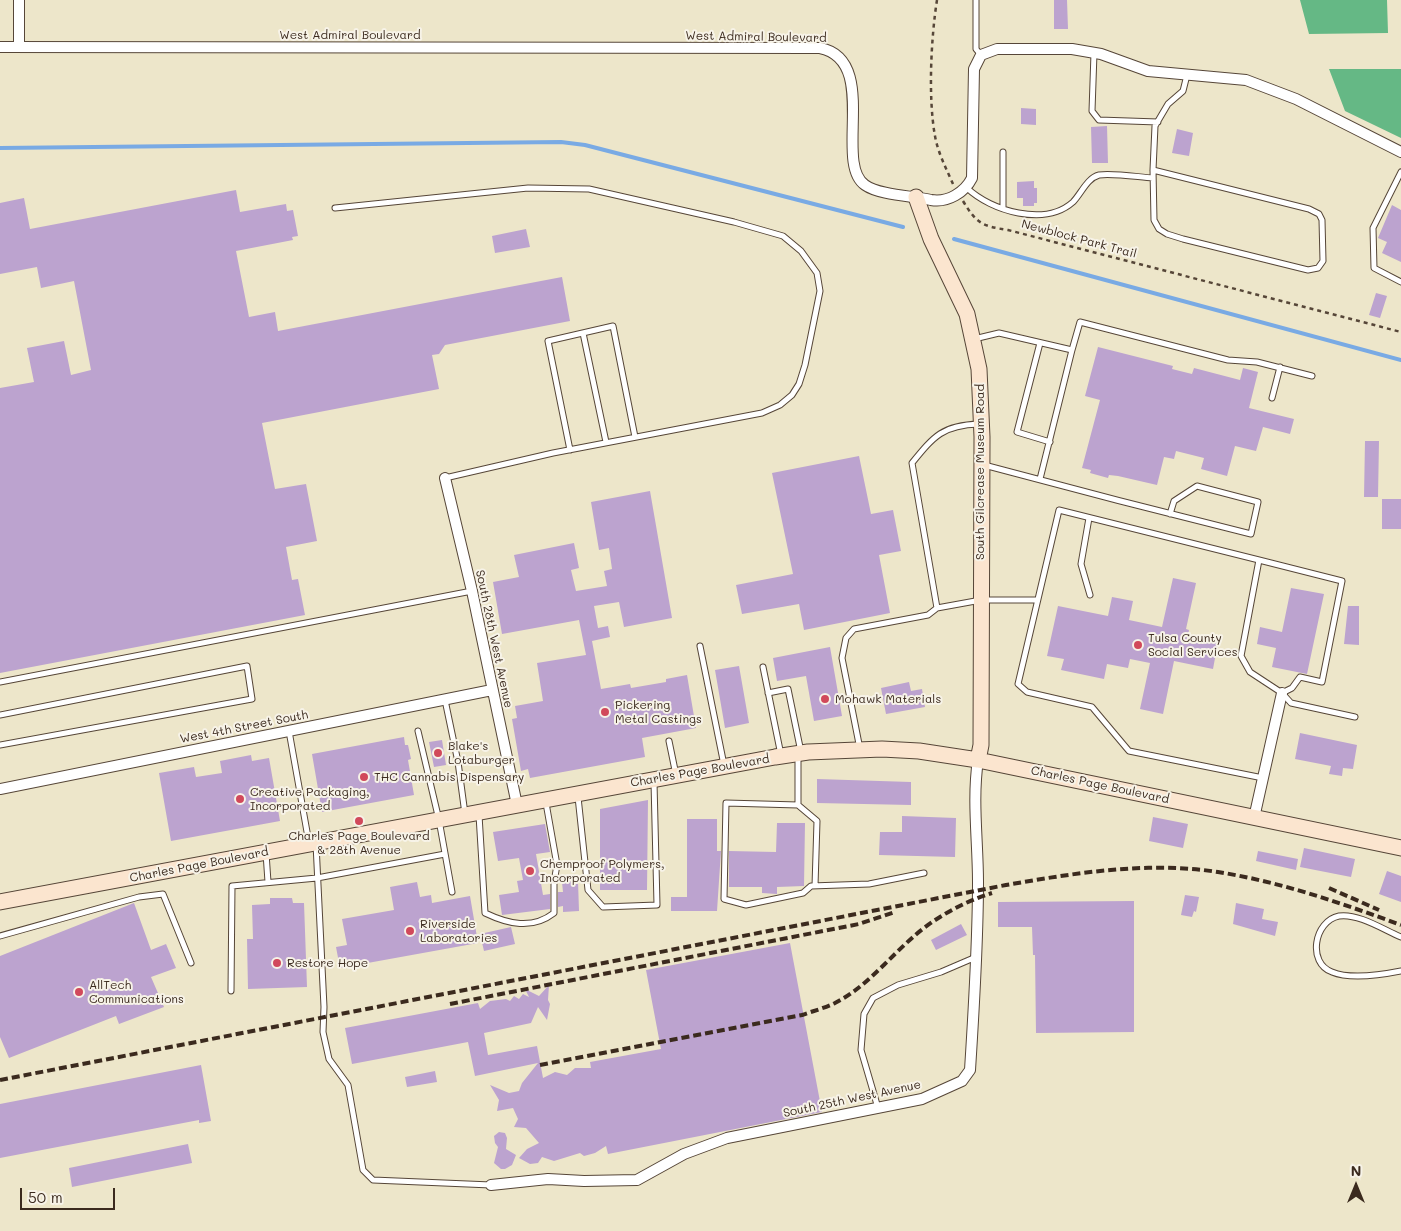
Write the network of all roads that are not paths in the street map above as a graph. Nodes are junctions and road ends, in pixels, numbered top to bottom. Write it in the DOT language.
graph roads {
  1 [pos="19,0"];
  2 [pos="976,0"];
  3 [pos="0,47"];
  4 [pos="19,47"];
  5 [pos="1094,53"];
  6 [pos="981,55"];
  7 [pos="1187,75"];
  8 [pos="1158,122"];
  9 [pos="1003,152"];
  10 [pos="1401,152"];
  11 [pos="1153,170"];
  12 [pos="1401,172"];
  13 [pos="1153,178"];
  14 [pos="1395,184"];
  15 [pos="1401,187"];
  16 [pos="967,188"];
  17 [pos="916,197"];
  18 [pos="335,208"];
  19 [pos="1003,208"];
  20 [pos="1401,282"];
  21 [pos="583,333"];
  22 [pos="974,339"];
  23 [pos="1040,342"];
  24 [pos="1072,350"];
  25 [pos="1280,367"];
  26 [pos="1312,376"];
  27 [pos="1272,398"];
  28 [pos="981,424"];
  29 [pos="635,437"];
  30 [pos="606,442"];
  31 [pos="1050,442"];
  32 [pos="570,450"];
  33 [pos="982,465"];
  34 [pos="445,478"];
  35 [pos="1040,479"];
  36 [pos="1170,514"];
  37 [pos="1089,518"];
  38 [pos="1259,560"];
  39 [pos="472,592"];
  40 [pos="1090,595"];
  41 [pos="981,600"];
  42 [pos="1037,600"];
  43 [pos="937,608"];
  44 [pos="700,646"];
  45 [pos="763,667"];
  46 [pos="0,682"];
  47 [pos="492,690"];
  48 [pos="768,693"];
  49 [pos="1282,693"];
  50 [pos="444,699"];
  51 [pos="0,715"];
  52 [pos="1355,717"];
  53 [pos="289,731"];
  54 [pos="418,731"];
  55 [pos="669,741"];
  56 [pos="0,745"];
  57 [pos="860,749"];
  58 [pos="800,753"];
  59 [pos="781,756"];
  60 [pos="978,760"];
  61 [pos="725,766"];
  62 [pos="676,775"];
  63 [pos="1263,778"];
  64 [pos="654,779"];
  65 [pos="0,789"];
  66 [pos="577,794"];
  67 [pos="546,800"];
  68 [pos="516,805"];
  69 [pos="798,805"];
  70 [pos="472,814"];
  71 [pos="1254,818"];
  72 [pos="439,820"];
  73 [pos="313,844"];
  74 [pos="1401,847"];
  75 [pos="266,853"];
  76 [pos="445,854"];
  77 [pos="924,873"];
  78 [pos="317,878"];
  79 [pos="268,882"];
  80 [pos="815,886"];
  81 [pos="452,892"];
  82 [pos="0,902"];
  83 [pos="0,936"];
  84 [pos="1401,937"];
  85 [pos="976,957"];
  86 [pos="191,963"];
  87 [pos="1401,971"];
  88 [pos="231,991"];
  89 [pos="878,1108"];
  90 [pos="491,1185"];
  1 -- 4 [label="street"];
  2 -- 6 [label="lane"];
  3 -- 4 [label="street, West Admiral Boulevard"];
  4 -- 17 [label="street, West Admiral Boulevard"];
  5 -- 6 [label="street"];
  5 -- 7 [label="street"];
  5 -- 8 [label="lane"];
  6 -- 16 [label="street"];
  7 -- 8 [label="lane"];
  7 -- 10 [label="street"];
  8 -- 11 [label="lane"];
  9 -- 19 [label="lane"];
  11 -- 13 [label="lane"];
  11 -- 13 [label="lane"];
  12 -- 14 [label="lane"];
  13 -- 19 [label="lane"];
  14 -- 15 [label="lane"];
  14 -- 20 [label="lane"];
  16 -- 17 [label="street, West Admiral Boulevard"];
  16 -- 19 [label="lane"];
  17 -- 22 [label="main road, South Gilcrease Museum Road"];
  18 -- 29 [label="lane"];
  21 -- 29 [label="lane"];
  21 -- 30 [label="lane"];
  21 -- 32 [label="lane"];
  22 -- 23 [label="lane"];
  22 -- 28 [label="main road, South Gilcrease Museum Road"];
  23 -- 24 [label="lane"];
  23 -- 31 [label="lane"];
  24 -- 25 [label="lane"];
  24 -- 31 [label="lane"];
  25 -- 26 [label="lane"];
  25 -- 27 [label="lane"];
  28 -- 33 [label="main road, South Gilcrease Museum Road"];
  28 -- 43 [label="lane"];
  29 -- 30 [label="lane"];
  30 -- 32 [label="lane"];
  31 -- 35 [label="lane"];
  32 -- 34 [label="lane"];
  33 -- 35 [label="lane"];
  33 -- 41 [label="main road, South Gilcrease Museum Road"];
  34 -- 39 [label="street, South 28th West Avenue"];
  35 -- 36 [label="lane"];
  36 -- 36 [label="lane"];
  37 -- 38 [label="lane"];
  37 -- 40 [label="lane"];
  37 -- 42 [label="lane"];
  38 -- 49 [label="lane"];
  38 -- 49 [label="lane"];
  39 -- 46 [label="lane"];
  39 -- 47 [label="street, South 28th West Avenue"];
  41 -- 42 [label="lane"];
  41 -- 43 [label="lane"];
  41 -- 60 [label="main road, South Gilcrease Museum Road"];
  42 -- 63 [label="lane"];
  43 -- 57 [label="lane"];
  44 -- 61 [label="lane"];
  45 -- 48 [label="lane"];
  47 -- 50 [label="street, West 4th Street South"];
  47 -- 68 [label="street, South 28th West Avenue"];
  48 -- 58 [label="lane"];
  48 -- 59 [label="lane"];
  49 -- 52 [label="lane"];
  49 -- 63 [label="street"];
  50 -- 53 [label="street, West 4th Street South"];
  50 -- 70 [label="lane"];
  51 -- 56 [label="lane"];
  53 -- 65 [label="street, West 4th Street South"];
  53 -- 73 [label="lane"];
  54 -- 72 [label="lane"];
  55 -- 62 [label="lane"];
  57 -- 58 [label="main road, Charles Page Boulevard"];
  57 -- 60 [label="main road, Charles Page Boulevard"];
  58 -- 59 [label="main road, Charles Page Boulevard"];
  58 -- 69 [label="lane"];
  59 -- 61 [label="main road, Charles Page Boulevard"];
  60 -- 71 [label="main road, Charles Page Boulevard"];
  60 -- 85 [label="street, South 25th West Avenue"];
  61 -- 62 [label="main road, Charles Page Boulevard"];
  62 -- 64 [label="main road, Charles Page Boulevard"];
  63 -- 71 [label="street"];
  64 -- 66 [label="main road, Charles Page Boulevard"];
  64 -- 66 [label="lane"];
  66 -- 67 [label="main road, Charles Page Boulevard"];
  67 -- 68 [label="main road, Charles Page Boulevard"];
  67 -- 70 [label="lane"];
  68 -- 70 [label="main road, Charles Page Boulevard"];
  69 -- 80 [label="lane"];
  69 -- 80 [label="lane"];
  70 -- 72 [label="main road, Charles Page Boulevard"];
  71 -- 74 [label="main road, Charles Page Boulevard"];
  72 -- 73 [label="main road, Charles Page Boulevard"];
  72 -- 76 [label="lane"];
  73 -- 75 [label="main road, Charles Page Boulevard"];
  73 -- 78 [label="lane"];
  75 -- 79 [label="lane"];
  75 -- 82 [label="main road, Charles Page Boulevard"];
  76 -- 78 [label="lane"];
  76 -- 81 [label="lane"];
  77 -- 80 [label="lane"];
  78 -- 79 [label="lane"];
  78 -- 90 [label="lane"];
  79 -- 88 [label="lane"];
  83 -- 86 [label="lane"];
  84 -- 87 [label="lane"];
  85 -- 89 [label="street, South 25th West Avenue"];
  85 -- 89 [label="lane"];
  89 -- 90 [label="street, South 25th West Avenue"];
}
